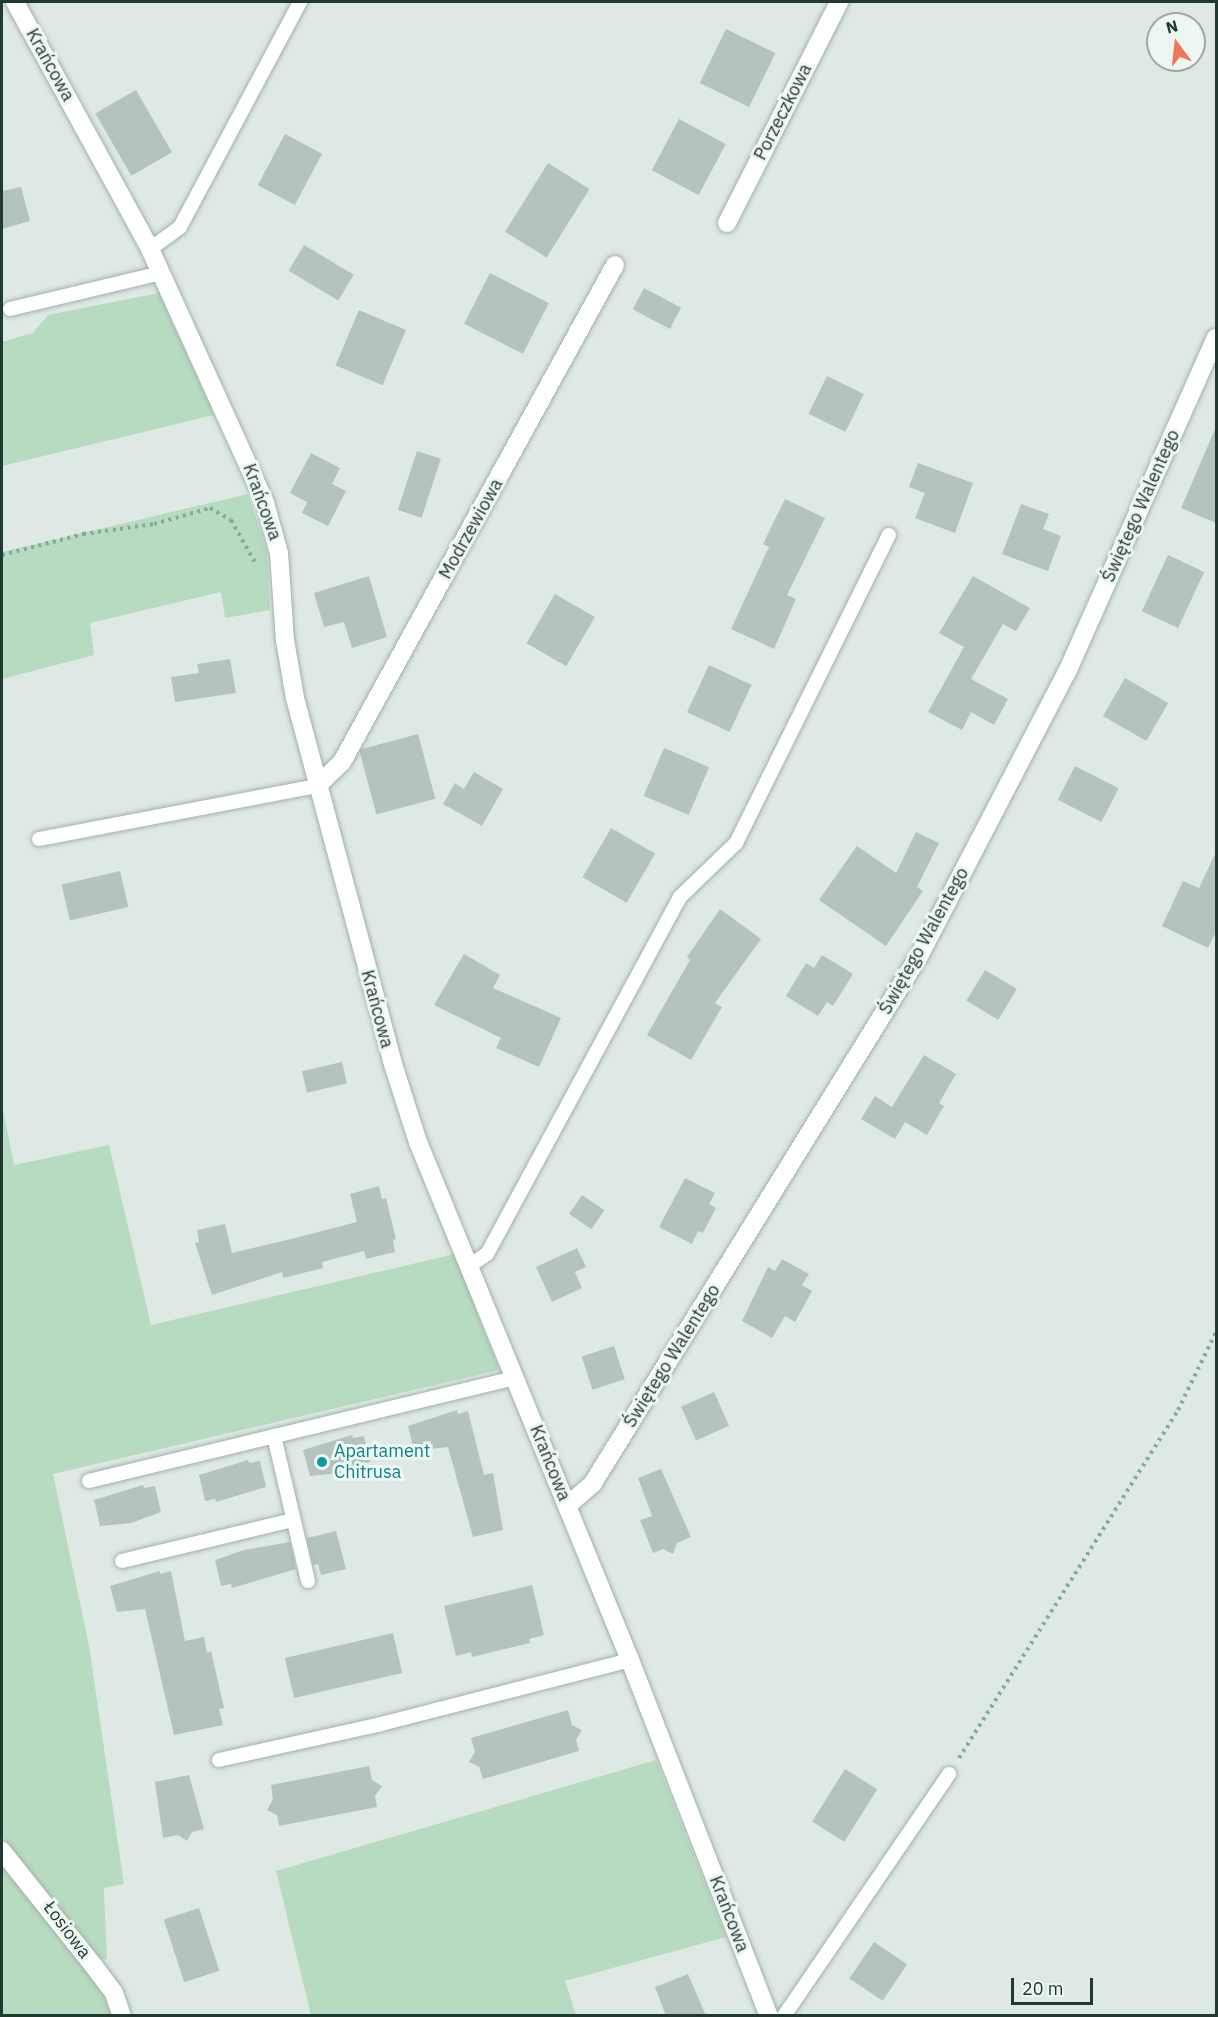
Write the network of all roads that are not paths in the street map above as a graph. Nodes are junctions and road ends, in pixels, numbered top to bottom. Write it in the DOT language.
graph roads {
  1 [pos="15,2"];
  2 [pos="300,2"];
  3 [pos="839,2"];
  4 [pos="727,223"];
  5 [pos="150,249"];
  6 [pos="615,265"];
  7 [pos="161,273"];
  8 [pos="10,309"];
  9 [pos="1216,338"];
  10 [pos="889,535"];
  11 [pos="317,786"];
  12 [pos="39,839"];
  13 [pos="471,1265"];
  14 [pos="516,1378"];
  15 [pos="274,1436"];
  16 [pos="89,1481"];
  17 [pos="567,1506"];
  18 [pos="293,1520"];
  19 [pos="122,1561"];
  20 [pos="308,1581"];
  21 [pos="630,1660"];
  22 [pos="219,1760"];
  23 [pos="949,1774"];
  24 [pos="2,1851"];
  25 [pos="122,2016"];
  26 [pos="769,2016"];
  27 [pos="784,2016"];
  1 -- 5 [label="street, Krańcowa"];
  2 -- 5 [label="lane"];
  3 -- 4 [label="street, Porzeczkowa"];
  5 -- 7 [label="street, Krańcowa"];
  6 -- 11 [label="street, Modrzewiowa"];
  7 -- 8 [label="lane"];
  7 -- 11 [label="street, Krańcowa"];
  9 -- 17 [label="street, Świętego Walentego"];
  10 -- 13 [label="lane"];
  11 -- 12 [label="lane"];
  11 -- 13 [label="street, Krańcowa"];
  13 -- 14 [label="street, Krańcowa"];
  14 -- 15 [label="lane"];
  14 -- 17 [label="street, Krańcowa"];
  15 -- 16 [label="lane"];
  15 -- 18 [label="lane"];
  17 -- 21 [label="street, Krańcowa"];
  18 -- 19 [label="lane"];
  18 -- 20 [label="lane"];
  21 -- 22 [label="lane"];
  21 -- 26 [label="street, Krańcowa"];
  23 -- 27 [label="lane"];
  24 -- 25 [label="street, Łosiowa"];
}
